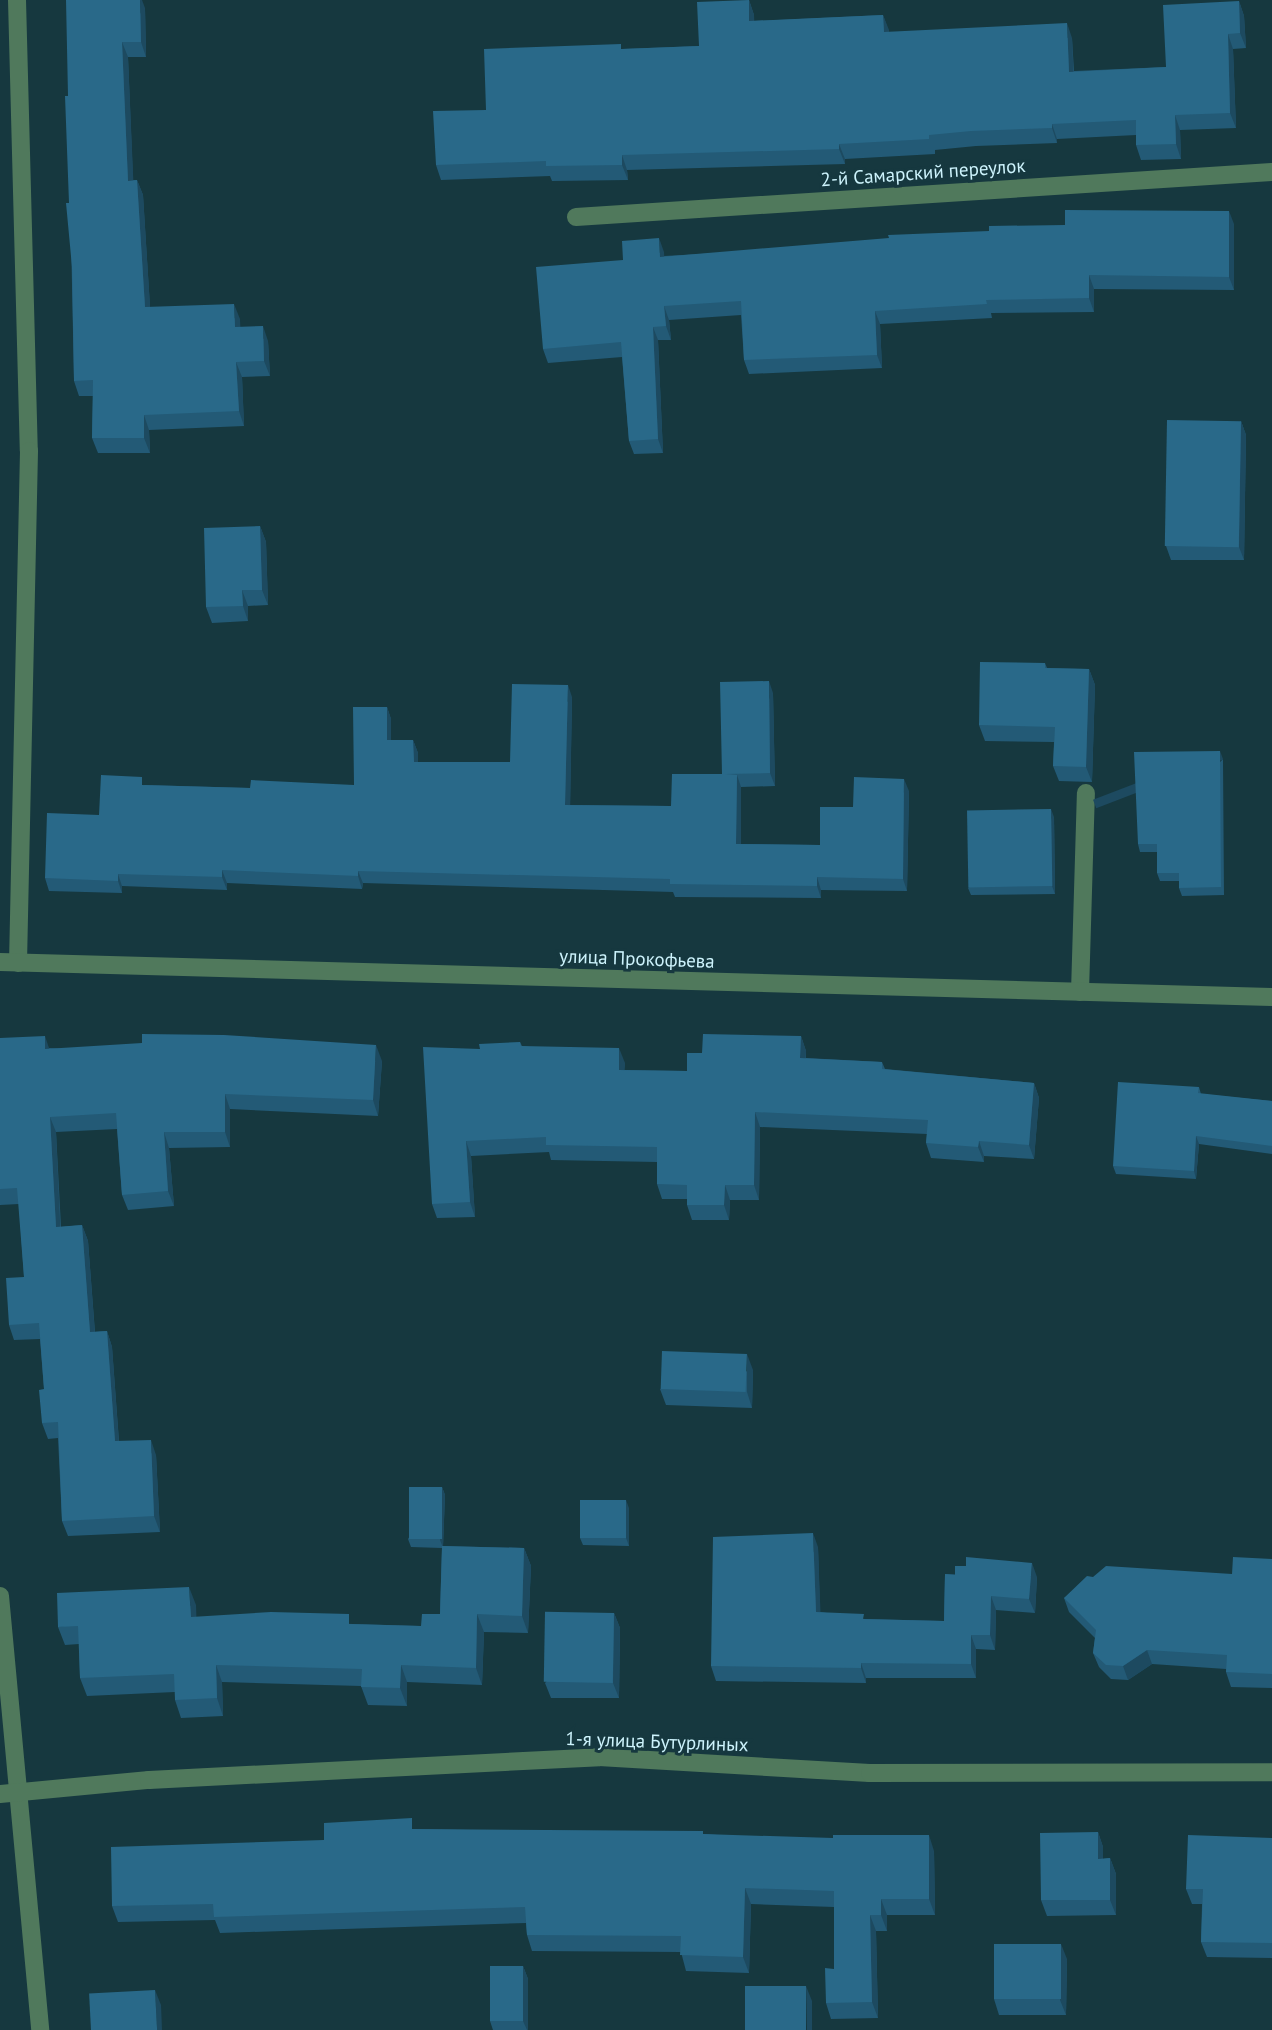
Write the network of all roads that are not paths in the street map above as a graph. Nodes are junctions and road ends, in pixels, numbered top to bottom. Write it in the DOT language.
graph roads {
  1 [pos="17,0"];
  2 [pos="1272,172"];
  3 [pos="576,217"];
  4 [pos="1086,793"];
  5 [pos="9,962"];
  6 [pos="1080,992"];
  7 [pos="1272,998"];
  8 [pos="0,1596"];
  9 [pos="1272,1772"];
  10 [pos="0,1794"];
  11 [pos="20,1795"];
  12 [pos="40,2030"];
  1 -- 5 [label="street"];
  2 -- 3 [label="street, 2-й Самарский переулок"];
  4 -- 6 [label="street"];
  5 -- 6 [label="street, улица Прокофьева"];
  6 -- 7 [label="street, улица Прокофьева"];
  8 -- 11 [label="street"];
  9 -- 11 [label="street, 1-я улица Бутурлиных"];
  10 -- 11 [label="street, 1-я улица Бутурлиных"];
  11 -- 12 [label="street"];
}
